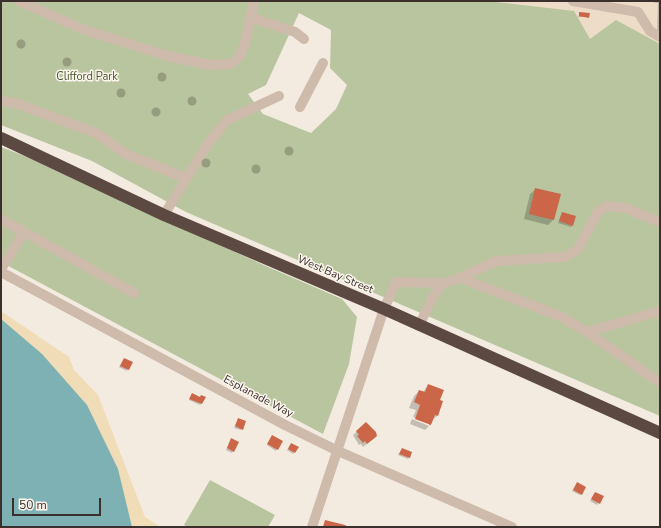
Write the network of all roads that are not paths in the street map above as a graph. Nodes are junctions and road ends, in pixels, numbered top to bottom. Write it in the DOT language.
graph roads {
  1 [pos="19,1"];
  2 [pos="254,1"];
  3 [pos="573,1"];
  4 [pos="250,17"];
  5 [pos="660,37"];
  6 [pos="304,39"];
  7 [pos="323,63"];
  8 [pos="279,96"];
  9 [pos="1,101"];
  10 [pos="300,107"];
  11 [pos="1,138"];
  12 [pos="186,178"];
  13 [pos="164,214"];
  14 [pos="1,219"];
  15 [pos="660,222"];
  16 [pos="24,232"];
  17 [pos="1,270"];
  18 [pos="460,278"];
  19 [pos="443,283"];
  20 [pos="134,293"];
  21 [pos="384,310"];
  22 [pos="660,311"];
  23 [pos="419,326"];
  24 [pos="587,332"];
  25 [pos="660,382"];
  26 [pos="660,433"];
  27 [pos="338,451"];
  28 [pos="312,527"];
  29 [pos="512,527"];
  1 -- 4 [label="street"];
  2 -- 4 [label="street"];
  3 -- 5 [label="street"];
  4 -- 6 [label="street"];
  7 -- 10 [label="street"];
  8 -- 12 [label="street"];
  9 -- 12 [label="street"];
  11 -- 13 [label="highway, West Bay Street"];
  12 -- 13 [label="street"];
  13 -- 21 [label="highway, West Bay Street"];
  14 -- 16 [label="street"];
  15 -- 18 [label="street"];
  16 -- 17 [label="street"];
  16 -- 20 [label="street"];
  17 -- 27 [label="street, Esplanade Way"];
  18 -- 19 [label="street"];
  18 -- 24 [label="street"];
  19 -- 21 [label="street"];
  19 -- 23 [label="street"];
  21 -- 23 [label="highway, West Bay Street"];
  21 -- 27 [label="street"];
  22 -- 24 [label="street"];
  23 -- 26 [label="highway, West Bay Street"];
  24 -- 25 [label="street"];
  27 -- 28 [label="street"];
  27 -- 29 [label="street, Esplanade Way"];
}
